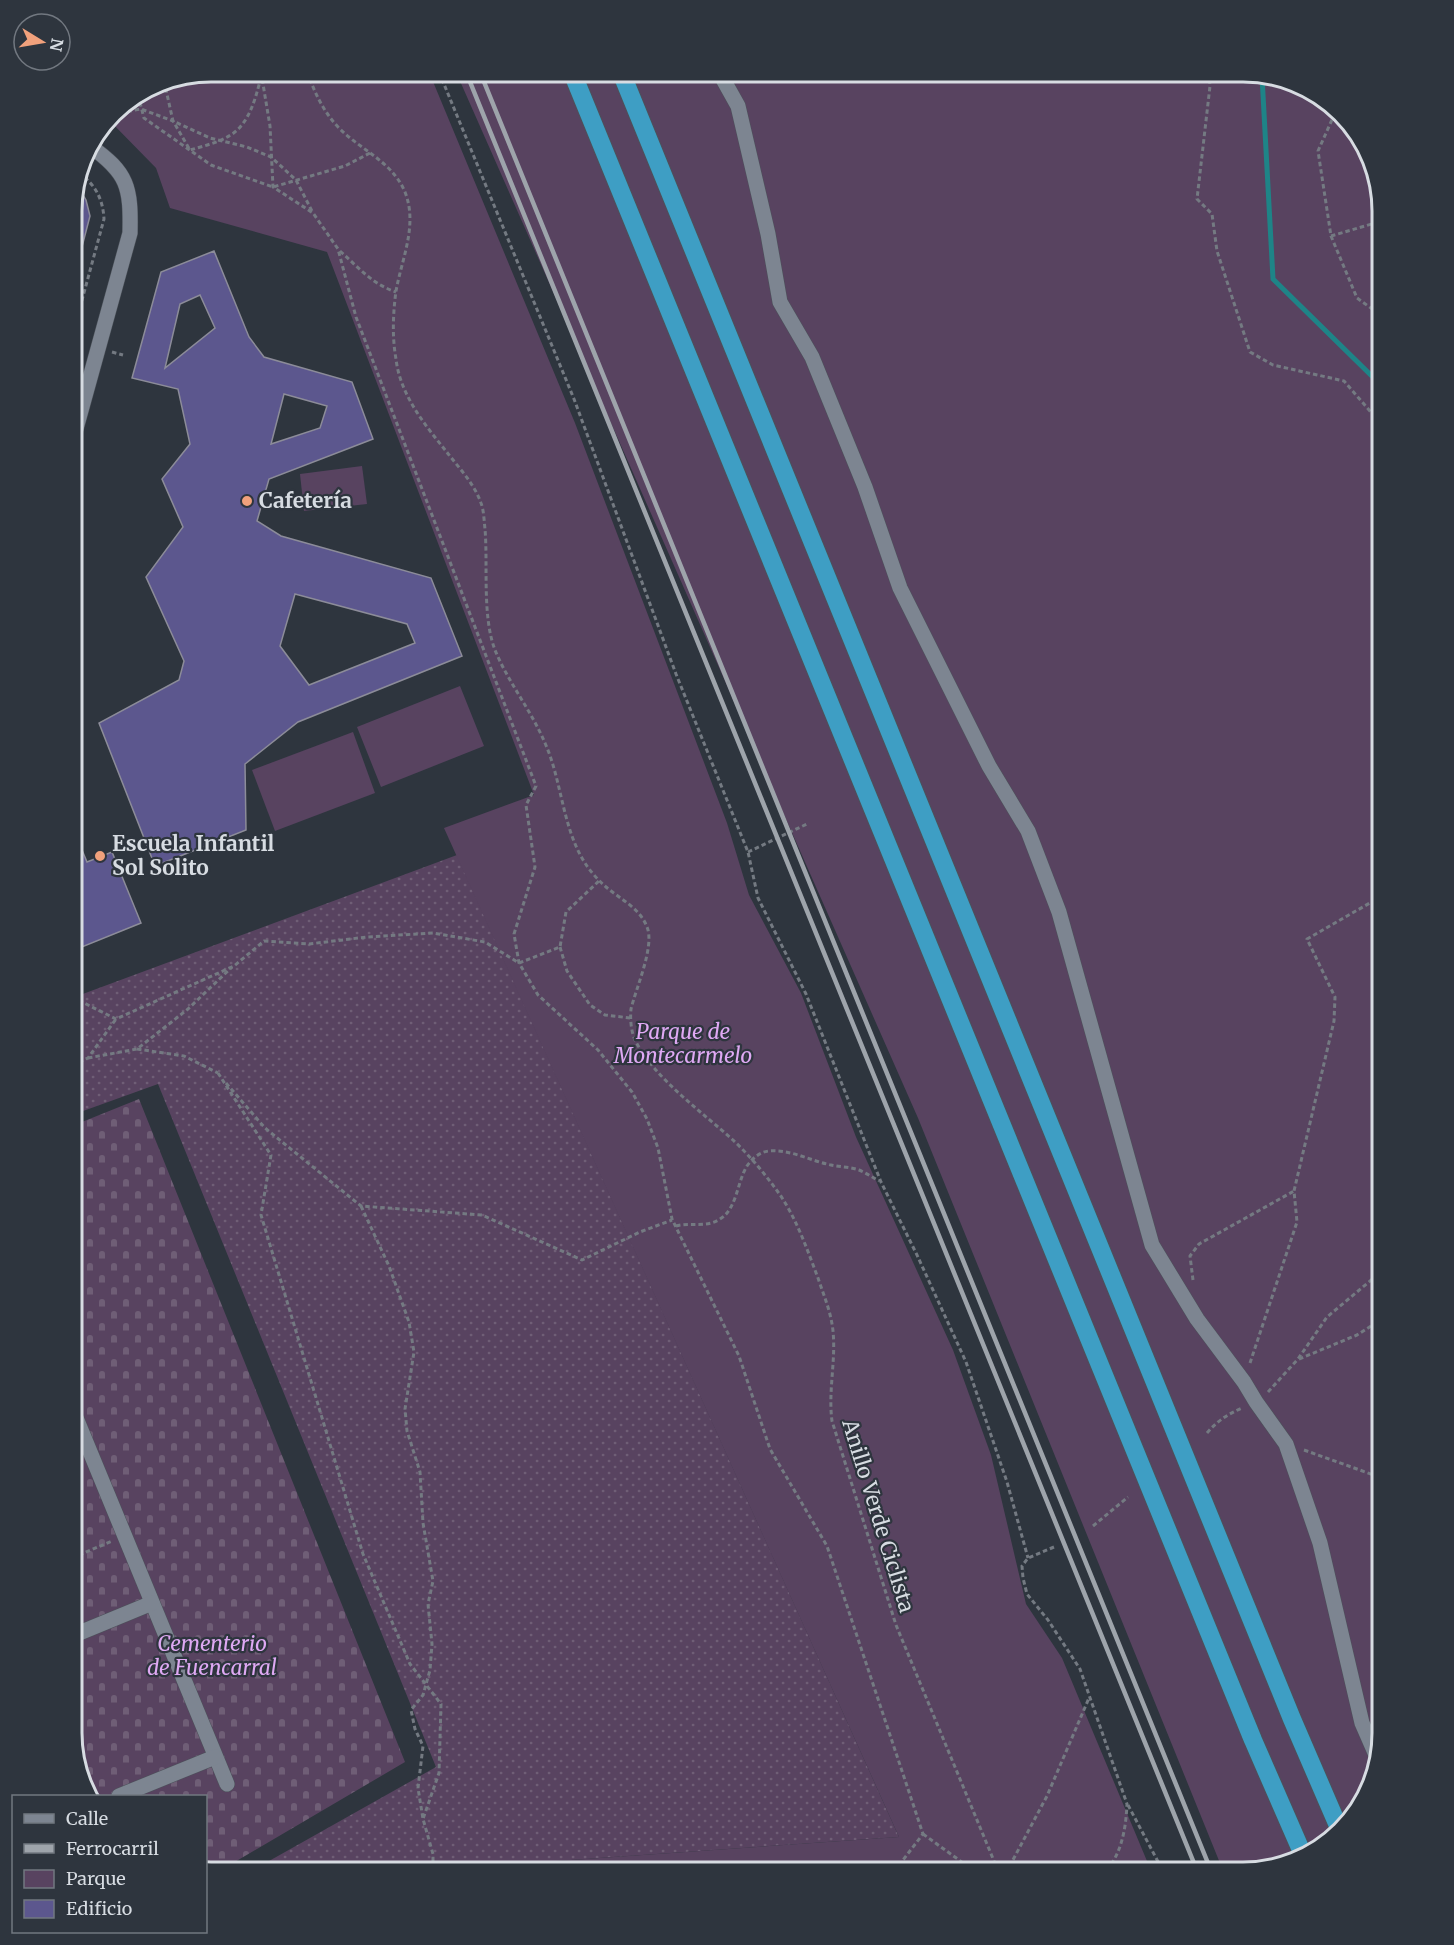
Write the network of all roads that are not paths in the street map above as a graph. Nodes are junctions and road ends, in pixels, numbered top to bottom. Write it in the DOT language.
graph roads {
  1 [pos="576,82"];
  2 [pos="625,82"];
  3 [pos="724,82"];
  4 [pos="98,151"];
  5 [pos="83,404"];
  6 [pos="82,1433"];
  7 [pos="152,1603"];
  8 [pos="82,1632"];
  9 [pos="1371,1743"];
  10 [pos="215,1756"];
  11 [pos="227,1784"];
  12 [pos="123,1795"];
  13 [pos="1337,1822"];
  14 [pos="1300,1849"];
  1 -- 14 [label="highway"];
  2 -- 13 [label="highway"];
  3 -- 9 [label="street"];
  4 -- 5 [label="street"];
  6 -- 7 [label="street"];
  7 -- 8 [label="street"];
  7 -- 10 [label="street"];
  10 -- 11 [label="street"];
  10 -- 12 [label="street"];
}
